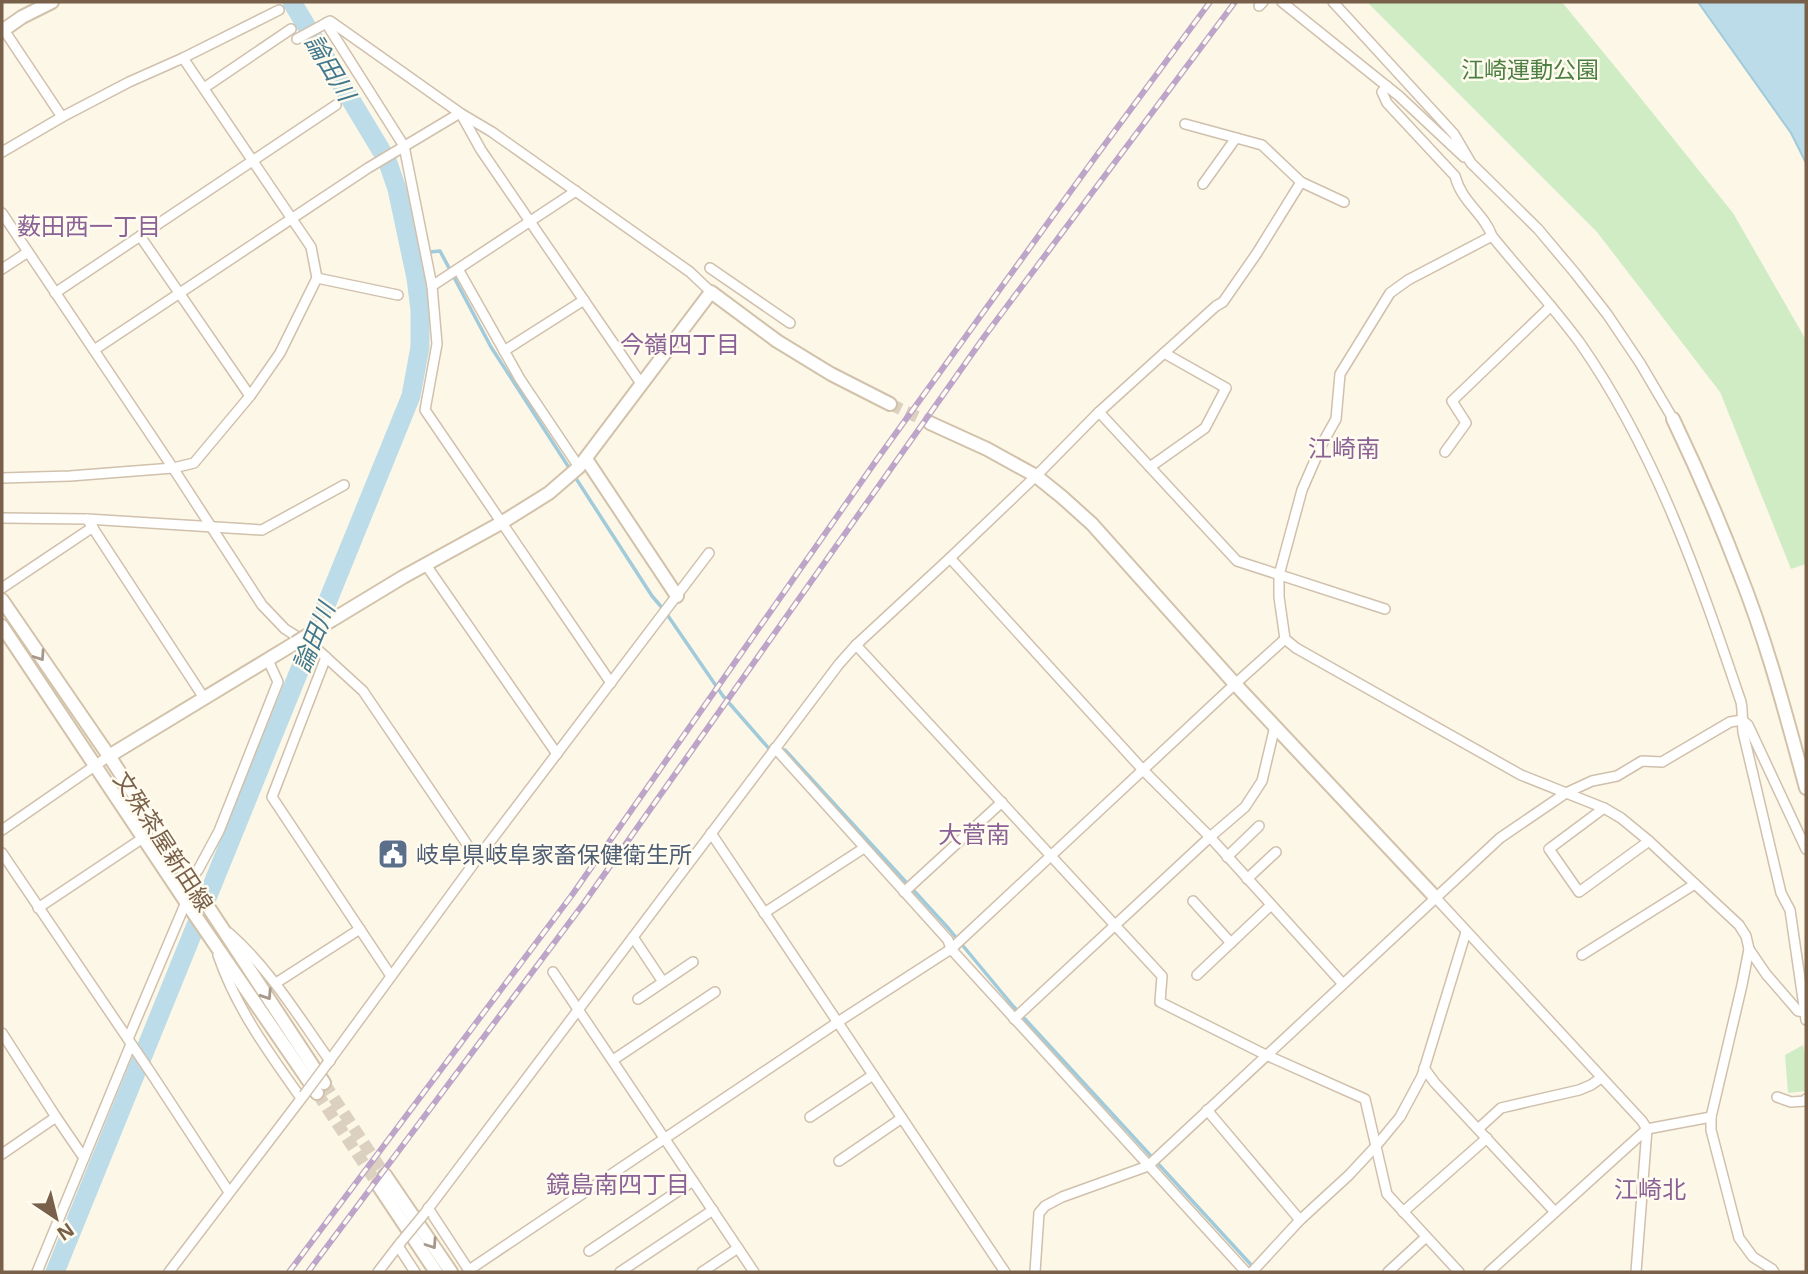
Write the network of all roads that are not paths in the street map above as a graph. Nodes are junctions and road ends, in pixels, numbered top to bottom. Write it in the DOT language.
graph roads {
  1 [pos="52,2"];
  2 [pos="1282,2"];
  3 [pos="1333,2"];
  4 [pos="279,10"];
  5 [pos="324,23"];
  6 [pos="2,29"];
  7 [pos="290,29"];
  8 [pos="297,39"];
  9 [pos="183,58"];
  10 [pos="1387,86"];
  11 [pos="204,88"];
  12 [pos="336,105"];
  13 [pos="460,113"];
  14 [pos="62,117"];
  15 [pos="1185,124"];
  16 [pos="1236,138"];
  17 [pos="401,147"];
  18 [pos="2,152"];
  19 [pos="253,161"];
  20 [pos="1471,163"];
  21 [pos="1301,182"];
  22 [pos="1203,184"];
  23 [pos="576,191"];
  24 [pos="1344,202"];
  25 [pos="2,213"];
  26 [pos="292,219"];
  27 [pos="530,222"];
  28 [pos="140,236"];
  29 [pos="1492,236"];
  30 [pos="28,252"];
  31 [pos="710,268"];
  32 [pos="2,269"];
  33 [pos="458,269"];
  34 [pos="317,278"];
  35 [pos="432,286"];
  36 [pos="711,292"];
  37 [pos="55,293"];
  38 [pos="180,293"];
  39 [pos="398,295"];
  40 [pos="584,300"];
  41 [pos="1552,306"];
  42 [pos="790,323"];
  43 [pos="94,350"];
  44 [pos="504,351"];
  45 [pos="1164,353"];
  46 [pos="642,385"];
  47 [pos="250,396"];
  48 [pos="890,404"];
  49 [pos="1099,412"];
  50 [pos="1673,419"];
  51 [pos="930,422"];
  52 [pos="1446,452"];
  53 [pos="583,463"];
  54 [pos="1150,467"];
  55 [pos="173,468"];
  56 [pos="1036,476"];
  57 [pos="2,478"];
  58 [pos="344,485"];
  59 [pos="2,518"];
  60 [pos="90,523"];
  61 [pos="501,523"];
  62 [pos="212,528"];
  63 [pos="709,553"];
  64 [pos="950,558"];
  65 [pos="426,565"];
  66 [pos="1279,575"];
  67 [pos="2,588"];
  68 [pos="677,596"];
  69 [pos="2,600"];
  70 [pos="1385,609"];
  71 [pos="2,626"];
  72 [pos="1285,639"];
  73 [pos="856,645"];
  74 [pos="326,657"];
  75 [pos="268,660"];
  76 [pos="611,683"];
  77 [pos="1235,684"];
  78 [pos="204,698"];
  79 [pos="1742,720"];
  80 [pos="1275,726"];
  81 [pos="775,748"];
  82 [pos="557,754"];
  83 [pos="109,757"];
  84 [pos="96,765"];
  85 [pos="1143,770"];
  86 [pos="1806,788"];
  87 [pos="1566,793"];
  88 [pos="1002,802"];
  89 [pos="1604,808"];
  90 [pos="1259,826"];
  91 [pos="2,830"];
  92 [pos="710,833"];
  93 [pos="1210,837"];
  94 [pos="144,838"];
  95 [pos="1649,841"];
  96 [pos="864,848"];
  97 [pos="1806,849"];
  98 [pos="1276,852"];
  99 [pos="2,853"];
  100 [pos="1050,855"];
  101 [pos="1227,857"];
  102 [pos="477,859"];
  103 [pos="1248,879"];
  104 [pos="193,884"];
  105 [pos="1695,884"];
  106 [pos="908,889"];
  107 [pos="1435,897"];
  108 [pos="1194,901"];
  109 [pos="188,903"];
  110 [pos="1271,905"];
  111 [pos="38,908"];
  112 [pos="764,913"];
  113 [pos="218,921"];
  114 [pos="1115,926"];
  115 [pos="360,929"];
  116 [pos="1466,932"];
  117 [pos="633,937"];
  118 [pos="1231,943"];
  119 [pos="955,945"];
  120 [pos="1749,948"];
  121 [pos="1582,955"];
  122 [pos="693,962"];
  123 [pos="553,972"];
  124 [pos="1197,975"];
  125 [pos="391,976"];
  126 [pos="663,982"];
  127 [pos="276,983"];
  128 [pos="1343,984"];
  129 [pos="715,992"];
  130 [pos="638,999"];
  131 [pos="578,1009"];
  132 [pos="1018,1015"];
  133 [pos="1806,1016"];
  134 [pos="838,1022"];
  135 [pos="2,1034"];
  136 [pos="129,1041"];
  137 [pos="1266,1055"];
  138 [pos="613,1060"];
  139 [pos="329,1063"];
  140 [pos="1424,1068"];
  141 [pos="873,1075"];
  142 [pos="1601,1077"];
  143 [pos="312,1092"];
  144 [pos="1777,1097"];
  145 [pos="1806,1099"];
  146 [pos="1208,1110"];
  147 [pos="56,1116"];
  148 [pos="1711,1116"];
  149 [pos="810,1117"];
  150 [pos="902,1118"];
  151 [pos="1478,1129"];
  152 [pos="1647,1129"];
  153 [pos="665,1138"];
  154 [pos="1487,1138"];
  155 [pos="1376,1146"];
  156 [pos="2,1154"];
  157 [pos="84,1158"];
  158 [pos="839,1161"];
  159 [pos="1152,1161"];
  160 [pos="693,1181"];
  161 [pos="229,1192"];
  162 [pos="713,1210"];
  163 [pos="426,1211"];
  164 [pos="1403,1212"];
  165 [pos="1555,1212"];
  166 [pos="1300,1220"];
  167 [pos="1426,1237"];
  168 [pos="400,1244"];
  169 [pos="738,1248"];
  170 [pos="589,1251"];
  171 [pos="1253,1270"];
  172 [pos="470,1271"];
  173 [pos="37,1272"];
  174 [pos="169,1272"];
  175 [pos="378,1272"];
  176 [pos="415,1272"];
  177 [pos="436,1272"];
  178 [pos="451,1272"];
  179 [pos="620,1272"];
  180 [pos="702,1272"];
  181 [pos="754,1272"];
  182 [pos="1005,1272"];
  183 [pos="1035,1272"];
  184 [pos="1246,1272"];
  185 [pos="1388,1272"];
  186 [pos="1459,1272"];
  187 [pos="1489,1272"];
  188 [pos="1636,1272"];
  189 [pos="1774,1272"];
  1 -- 6 [label="street"];
  2 -- 10 [label="street"];
  3 -- 20 [label="street"];
  4 -- 9 [label="street"];
  5 -- 8 [label="street"];
  5 -- 13 [label="street"];
  5 -- 17 [label="street"];
  6 -- 14 [label="street"];
  7 -- 11 [label="street"];
  9 -- 11 [label="street"];
  9 -- 14 [label="street"];
  10 -- 20 [label="street"];
  10 -- 29 [label="street"];
  11 -- 19 [label="street"];
  12 -- 19 [label="street"];
  13 -- 17 [label="street"];
  13 -- 23 [label="street"];
  13 -- 27 [label="street"];
  14 -- 18 [label="street"];
  15 -- 16 [label="street"];
  16 -- 21 [label="street"];
  16 -- 22 [label="street"];
  17 -- 26 [label="street"];
  17 -- 35 [label="street"];
  19 -- 26 [label="street"];
  19 -- 28 [label="street"];
  20 -- 50 [label="street"];
  21 -- 24 [label="street"];
  21 -- 45 [label="street"];
  23 -- 27 [label="street"];
  23 -- 36 [label="street"];
  25 -- 30 [label="street"];
  26 -- 34 [label="street"];
  26 -- 38 [label="street"];
  27 -- 33 [label="street"];
  27 -- 40 [label="street"];
  28 -- 37 [label="street"];
  28 -- 38 [label="street"];
  29 -- 41 [label="street"];
  29 -- 66 [label="street"];
  30 -- 32 [label="street"];
  30 -- 37 [label="street"];
  31 -- 42 [label="street"];
  33 -- 35 [label="street"];
  33 -- 44 [label="street"];
  34 -- 39 [label="street"];
  34 -- 47 [label="street"];
  35 -- 61 [label="street"];
  36 -- 46 [label="street"];
  36 -- 48 [label="street"];
  37 -- 43 [label="street"];
  38 -- 43 [label="street"];
  38 -- 47 [label="street"];
  40 -- 44 [label="street"];
  40 -- 46 [label="street"];
  41 -- 52 [label="street"];
  41 -- 79 [label="street"];
  43 -- 55 [label="street"];
  44 -- 53 [label="street"];
  45 -- 49 [label="street"];
  45 -- 54 [label="street"];
  46 -- 53 [label="street"];
  47 -- 55 [label="street"];
  49 -- 54 [label="street"];
  49 -- 56 [label="street"];
  50 -- 86 [label="street"];
  51 -- 56 [label="street"];
  53 -- 61 [label="street"];
  53 -- 68 [label="street"];
  54 -- 66 [label="street"];
  55 -- 57 [label="street"];
  55 -- 62 [label="street"];
  56 -- 64 [label="street"];
  56 -- 77 [label="street"];
  58 -- 62 [label="street"];
  59 -- 60 [label="street"];
  60 -- 62 [label="street"];
  60 -- 67 [label="street"];
  60 -- 78 [label="street"];
  61 -- 65 [label="street"];
  61 -- 76 [label="street"];
  62 -- 74 [label="street"];
  63 -- 68 [label="street"];
  64 -- 73 [label="street"];
  64 -- 85 [label="street"];
  65 -- 75 [label="street, bridge"];
  65 -- 82 [label="street"];
  66 -- 70 [label="street"];
  66 -- 72 [label="street"];
  68 -- 76 [label="street"];
  69 -- 83 [label="street, 文殊茶屋新田線, one-way"];
  71 -- 84 [label="street, 文殊茶屋新田線"];
  72 -- 77 [label="street"];
  72 -- 87 [label="street"];
  73 -- 81 [label="street"];
  73 -- 88 [label="street"];
  74 -- 102 [label="street"];
  74 -- 115 [label="street"];
  75 -- 78 [label="street"];
  75 -- 104 [label="street"];
  76 -- 82 [label="street"];
  77 -- 80 [label="street"];
  77 -- 85 [label="street"];
  78 -- 83 [label="street"];
  79 -- 87 [label="street"];
  79 -- 97 [label="street"];
  79 -- 133 [label="street"];
  80 -- 93 [label="street"];
  80 -- 107 [label="street"];
  81 -- 92 [label="street"];
  81 -- 96 [label="street"];
  82 -- 102 [label="street"];
  83 -- 84 [label="street"];
  83 -- 104 [label="street, 文殊茶屋新田線"];
  84 -- 91 [label="street"];
  84 -- 94 [label="street, 文殊茶屋新田線"];
  85 -- 93 [label="street"];
  85 -- 100 [label="street"];
  87 -- 89 [label="street"];
  87 -- 107 [label="street"];
  88 -- 100 [label="street"];
  88 -- 106 [label="street"];
  89 -- 95 [label="street"];
  89 -- 95 [label="street"];
  90 -- 101 [label="street"];
  92 -- 112 [label="street"];
  92 -- 117 [label="street"];
  93 -- 101 [label="street"];
  93 -- 114 [label="street"];
  94 -- 109 [label="street, 文殊茶屋新田線"];
  94 -- 111 [label="street"];
  95 -- 105 [label="street"];
  96 -- 106 [label="street"];
  96 -- 112 [label="street"];
  98 -- 103 [label="street"];
  99 -- 111 [label="street"];
  100 -- 114 [label="street"];
  100 -- 119 [label="street"];
  101 -- 103 [label="street"];
  102 -- 125 [label="street"];
  103 -- 110 [label="street"];
  104 -- 113 [label="street, 文殊茶屋新田線"];
  105 -- 120 [label="street"];
  105 -- 121 [label="street"];
  106 -- 119 [label="street"];
  107 -- 116 [label="street"];
  107 -- 128 [label="street"];
  108 -- 118 [label="street"];
  109 -- 136 [label="street"];
  109 -- 143 [label="street, 文殊茶屋新田線"];
  110 -- 118 [label="street"];
  110 -- 128 [label="street"];
  111 -- 136 [label="street"];
  112 -- 134 [label="street"];
  113 -- 127 [label="street"];
  113 -- 143 [label="street, 文殊茶屋新田線, one-way"];
  114 -- 132 [label="street"];
  114 -- 137 [label="street"];
  115 -- 125 [label="street"];
  115 -- 127 [label="street"];
  116 -- 140 [label="street"];
  116 -- 142 [label="street"];
  117 -- 126 [label="street"];
  117 -- 131 [label="street"];
  118 -- 124 [label="street"];
  119 -- 132 [label="street"];
  119 -- 134 [label="street"];
  120 -- 133 [label="street"];
  120 -- 148 [label="street"];
  122 -- 126 [label="street"];
  123 -- 131 [label="street"];
  125 -- 139 [label="street"];
  126 -- 130 [label="street"];
  127 -- 139 [label="street"];
  128 -- 137 [label="street"];
  129 -- 138 [label="street"];
  131 -- 138 [label="street"];
  131 -- 163 [label="street"];
  132 -- 159 [label="street"];
  134 -- 141 [label="street"];
  134 -- 153 [label="street"];
  135 -- 147 [label="street"];
  136 -- 157 [label="street"];
  136 -- 161 [label="street"];
  137 -- 146 [label="street"];
  137 -- 155 [label="street"];
  138 -- 153 [label="street"];
  139 -- 143 [label="street, bridge"];
  140 -- 151 [label="street"];
  140 -- 155 [label="street"];
  141 -- 149 [label="street"];
  141 -- 150 [label="street"];
  142 -- 151 [label="street"];
  142 -- 152 [label="street"];
  143 -- 161 [label="street"];
  144 -- 145 [label="street"];
  146 -- 159 [label="street"];
  146 -- 166 [label="street"];
  147 -- 156 [label="street"];
  147 -- 157 [label="street"];
  148 -- 152 [label="street"];
  148 -- 189 [label="street"];
  150 -- 158 [label="street"];
  150 -- 182 [label="street"];
  151 -- 154 [label="street"];
  152 -- 165 [label="street"];
  152 -- 188 [label="street"];
  153 -- 160 [label="street"];
  153 -- 172 [label="street"];
  154 -- 164 [label="street"];
  154 -- 165 [label="street"];
  155 -- 164 [label="street"];
  155 -- 166 [label="street"];
  157 -- 173 [label="street"];
  159 -- 183 [label="street"];
  159 -- 184 [label="street"];
  160 -- 162 [label="street"];
  160 -- 170 [label="street"];
  161 -- 174 [label="street"];
  162 -- 169 [label="street"];
  162 -- 179 [label="street"];
  163 -- 168 [label="street, bridge"];
  163 -- 172 [label="street"];
  164 -- 167 [label="street"];
  165 -- 187 [label="street"];
  166 -- 171 [label="street"];
  167 -- 185 [label="street"];
  167 -- 186 [label="street"];
  168 -- 175 [label="street"];
  168 -- 176 [label="street"];
  169 -- 180 [label="street"];
  169 -- 181 [label="street"];
  177 -- 178 [label="street, one-way"];
}
